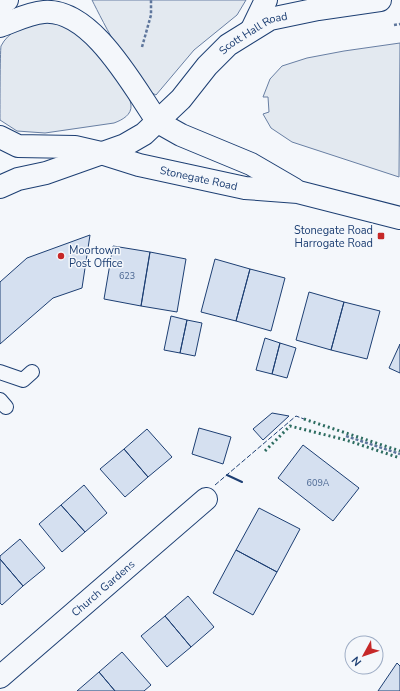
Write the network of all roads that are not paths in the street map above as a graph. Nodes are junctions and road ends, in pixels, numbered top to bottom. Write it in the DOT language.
graph roads {
  1 [pos="7,0"];
  2 [pos="266,0"];
  3 [pos="380,0"];
  4 [pos="0,5"];
  5 [pos="0,26"];
  6 [pos="252,29"];
  7 [pos="158,122"];
  8 [pos="0,137"];
  9 [pos="101,153"];
  10 [pos="0,187"];
  11 [pos="298,192"];
  12 [pos="400,218"];
  13 [pos="0,372"];
  14 [pos="32,372"];
  15 [pos="206,499"];
  16 [pos="0,676"];
  1 -- 4 [label="main road"];
  2 -- 6 [label="main road"];
  3 -- 6 [label="main road, Scott Hall Road"];
  5 -- 7 [label="main road"];
  6 -- 7 [label="main road, Scott Hall Road"];
  7 -- 9 [label="main road, Scott Hall Road"];
  7 -- 11 [label="main road, Stonegate Road"];
  8 -- 9 [label="main road, Stonegate Road"];
  9 -- 10 [label="main road, Scott Hall Road"];
  9 -- 11 [label="main road, Stonegate Road"];
  11 -- 12 [label="main road, Stonegate Road"];
  13 -- 14 [label="lane"];
  15 -- 16 [label="main road, Church Gardens"];
}
